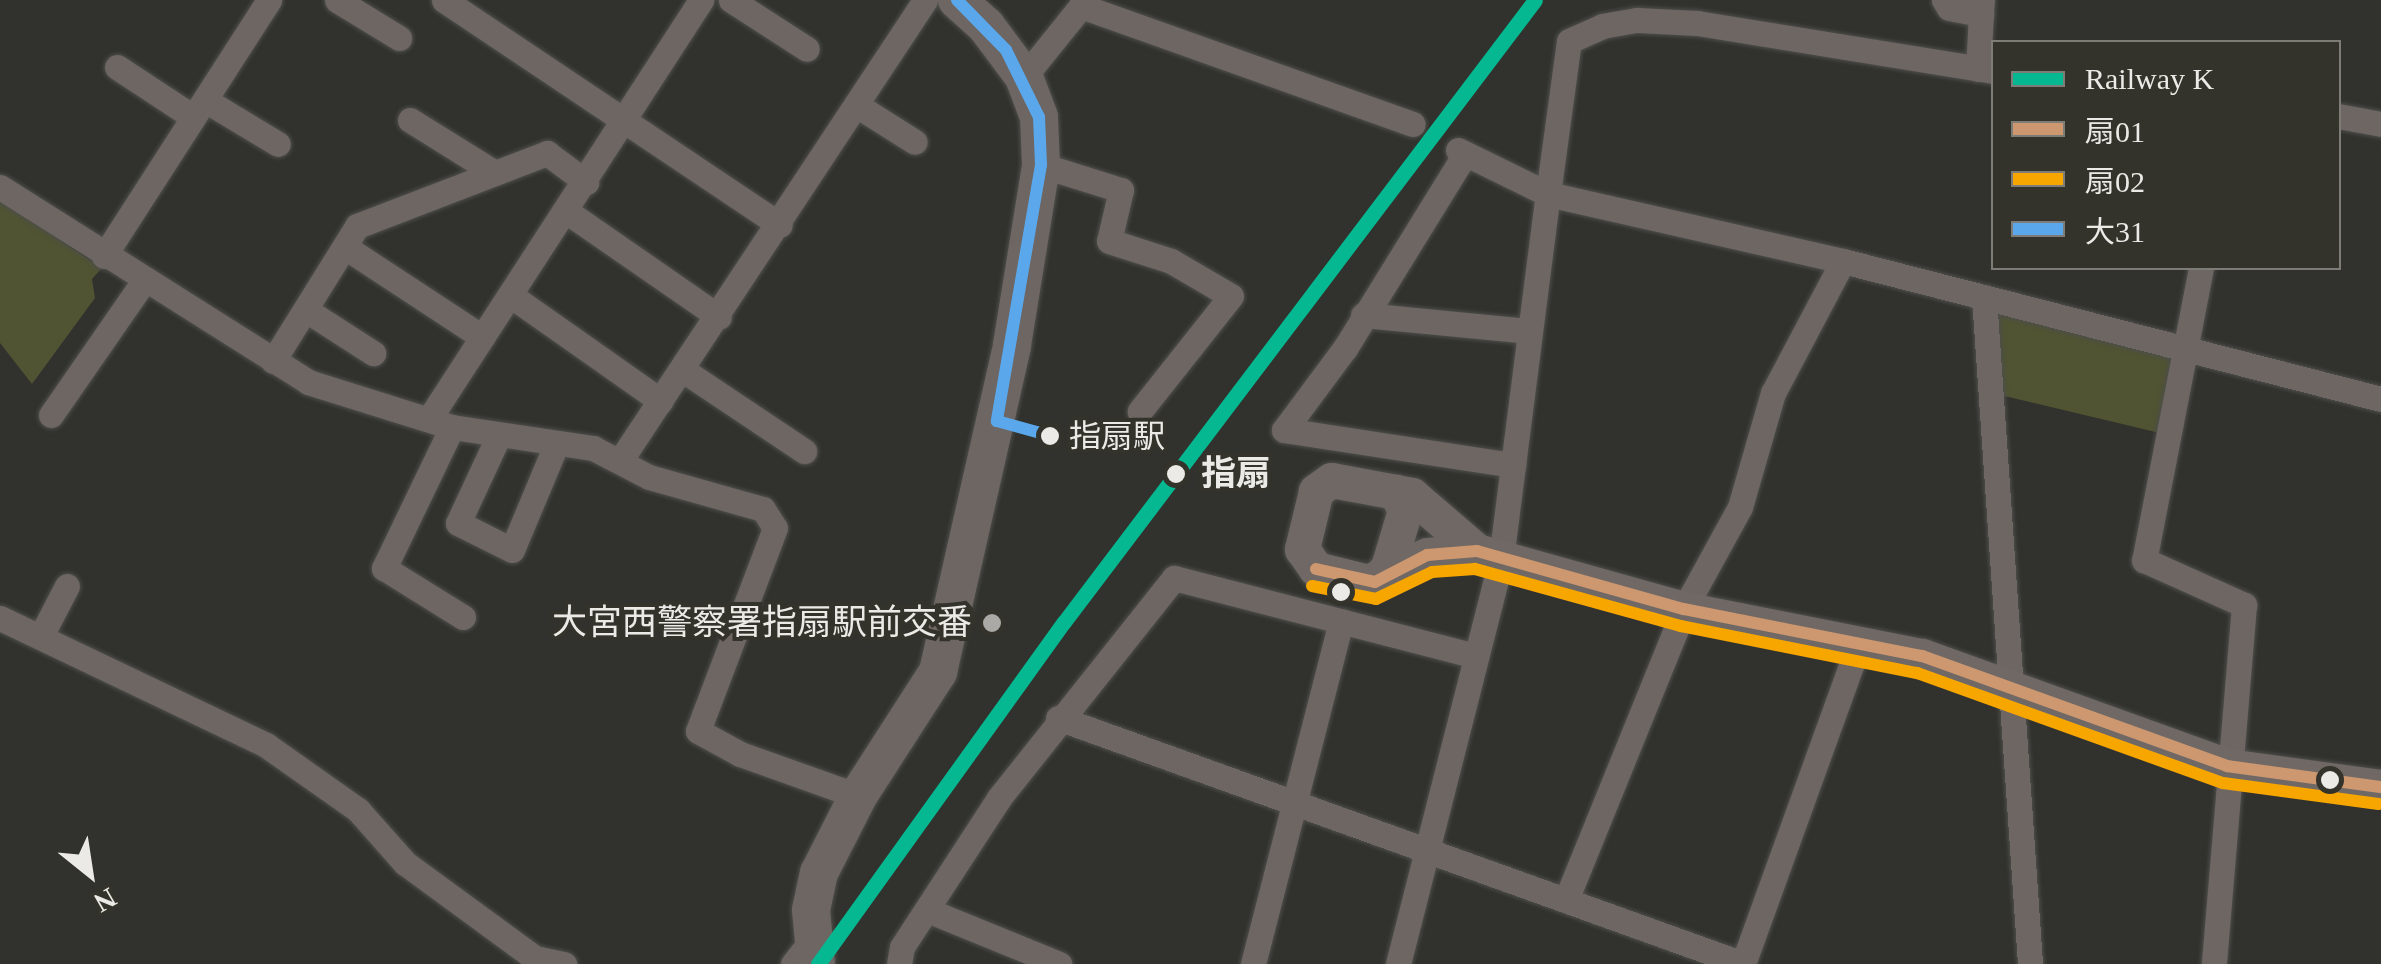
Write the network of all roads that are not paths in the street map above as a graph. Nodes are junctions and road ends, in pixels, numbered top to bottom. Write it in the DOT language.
graph roads {
  1 [pos="269,0"];
  2 [pos="337,0"];
  3 [pos="444,0"];
  4 [pos="701,0"];
  5 [pos="731,0"];
  6 [pos="924,0"];
  7 [pos="957,0"];
  8 [pos="1944,0"];
  9 [pos="1084,3"];
  10 [pos="1982,7"];
  11 [pos="398,38"];
  12 [pos="808,49"];
  13 [pos="117,67"];
  14 [pos="1986,70"];
  15 [pos="1024,76"];
  16 [pos="858,106"];
  17 [pos="199,108"];
  18 [pos="2341,117"];
  19 [pos="628,119"];
  20 [pos="410,120"];
  21 [pos="1413,124"];
  22 [pos="2381,124"];
  23 [pos="914,142"];
  24 [pos="278,144"];
  25 [pos="1042,164"];
  26 [pos="494,173"];
  27 [pos="586,182"];
  28 [pos="0,187"];
  29 [pos="1548,194"];
  30 [pos="566,211"];
  31 [pos="780,225"];
  32 [pos="345,247"];
  33 [pos="104,256"];
  34 [pos="1844,262"];
  35 [pos="2201,270"];
  36 [pos="143,282"];
  37 [pos="510,295"];
  38 [pos="1984,298"];
  39 [pos="306,310"];
  40 [pos="1362,315"];
  41 [pos="719,317"];
  42 [pos="1528,331"];
  43 [pos="482,337"];
  44 [pos="2189,350"];
  45 [pos="374,353"];
  46 [pos="273,361"];
  47 [pos="683,370"];
  48 [pos="2381,399"];
  49 [pos="661,401"];
  50 [pos="1140,411"];
  51 [pos="52,414"];
  52 [pos="440,423"];
  53 [pos="499,436"];
  54 [pos="556,445"];
  55 [pos="804,451"];
  56 [pos="620,461"];
  57 [pos="1512,465"];
  58 [pos="1395,491"];
  59 [pos="1489,555"];
  60 [pos="1375,582"];
  61 [pos="67,586"];
  62 [pos="1684,609"];
  63 [pos="463,617"];
  64 [pos="0,618"];
  65 [pos="1341,621"];
  66 [pos="42,634"];
  67 [pos="1860,641"];
  68 [pos="1476,656"];
  69 [pos="2005,682"];
  70 [pos="1058,718"];
  71 [pos="2227,766"];
  72 [pos="2381,787"];
  73 [pos="858,796"];
  74 [pos="1292,802"];
  75 [pos="1424,850"];
  76 [pos="1566,900"];
  77 [pos="927,910"];
  78 [pos="807,956"];
  79 [pos="534,961"];
  80 [pos="564,964"];
  81 [pos="899,964"];
  82 [pos="1059,964"];
  83 [pos="1253,964"];
  84 [pos="1398,964"];
  85 [pos="1743,964"];
  86 [pos="2030,964"];
  87 [pos="2214,964"];
  1 -- 17 [label="street"];
  2 -- 11 [label="street"];
  3 -- 19 [label="street"];
  4 -- 19 [label="street"];
  5 -- 12 [label="street"];
  6 -- 16 [label="street"];
  7 -- 15 [label="main road"];
  8 -- 10 [label="street"];
  9 -- 15 [label="street"];
  9 -- 21 [label="street"];
  10 -- 14 [label="street"];
  13 -- 17 [label="street"];
  14 -- 29 [label="street"];
  15 -- 25 [label="main road"];
  16 -- 23 [label="street"];
  16 -- 31 [label="street"];
  17 -- 24 [label="street"];
  17 -- 33 [label="street"];
  18 -- 22 [label="street"];
  19 -- 27 [label="street"];
  19 -- 31 [label="street"];
  20 -- 26 [label="street"];
  25 -- 50 [label="street"];
  25 -- 73 [label="main road"];
  26 -- 27 [label="street"];
  26 -- 32 [label="street"];
  27 -- 30 [label="street"];
  28 -- 33 [label="street"];
  29 -- 34 [label="street"];
  29 -- 40 [label="street"];
  29 -- 42 [label="street"];
  30 -- 37 [label="street"];
  30 -- 41 [label="street"];
  31 -- 41 [label="street"];
  32 -- 39 [label="street"];
  32 -- 43 [label="street"];
  33 -- 36 [label="street"];
  34 -- 38 [label="street"];
  34 -- 62 [label="street"];
  35 -- 44 [label="street"];
  36 -- 46 [label="street"];
  36 -- 51 [label="street"];
  37 -- 43 [label="street"];
  37 -- 49 [label="street"];
  38 -- 44 [label="street"];
  38 -- 69 [label="street"];
  39 -- 45 [label="street"];
  39 -- 46 [label="street"];
  40 -- 42 [label="street"];
  40 -- 57 [label="street"];
  41 -- 47 [label="street"];
  42 -- 57 [label="street"];
  43 -- 52 [label="street"];
  44 -- 48 [label="street"];
  44 -- 71 [label="street"];
  46 -- 52 [label="street"];
  47 -- 49 [label="street"];
  47 -- 55 [label="street"];
  49 -- 56 [label="street"];
  52 -- 53 [label="street"];
  52 -- 63 [label="street"];
  53 -- 54 [label="street"];
  53 -- 54 [label="street"];
  54 -- 56 [label="street"];
  56 -- 73 [label="street"];
  57 -- 59 [label="street"];
  58 -- 59 [label="street"];
  58 -- 60 [label="street"];
  58 -- 60 [label="street"];
  59 -- 60 [label="street"];
  59 -- 62 [label="street"];
  59 -- 68 [label="street"];
  61 -- 66 [label="street"];
  62 -- 67 [label="street"];
  62 -- 76 [label="street"];
  64 -- 66 [label="street"];
  65 -- 68 [label="street"];
  65 -- 70 [label="street"];
  65 -- 74 [label="street"];
  66 -- 79 [label="street"];
  67 -- 69 [label="street"];
  67 -- 85 [label="street"];
  68 -- 75 [label="street"];
  69 -- 71 [label="street"];
  69 -- 86 [label="street"];
  70 -- 74 [label="street"];
  70 -- 77 [label="street"];
  71 -- 72 [label="street"];
  71 -- 87 [label="street"];
  73 -- 78 [label="main road"];
  74 -- 75 [label="street"];
  74 -- 83 [label="street"];
  75 -- 76 [label="street"];
  75 -- 84 [label="street"];
  76 -- 85 [label="street"];
  77 -- 81 [label="street"];
  77 -- 82 [label="street"];
  79 -- 80 [label="street"];
}
